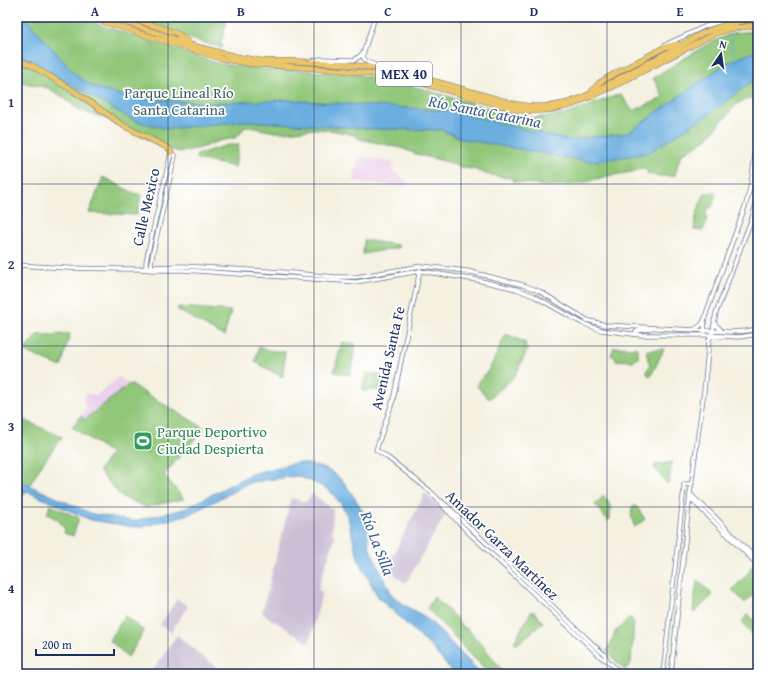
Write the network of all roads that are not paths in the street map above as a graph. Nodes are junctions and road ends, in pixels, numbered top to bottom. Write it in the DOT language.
graph roads {
  1 [pos="88,17"];
  2 [pos="110,17"];
  3 [pos="127,17"];
  4 [pos="375,17"];
  5 [pos="734,17"];
  6 [pos="758,20"];
  7 [pos="758,25"];
  8 [pos="190,44"];
  9 [pos="681,44"];
  10 [pos="364,51"];
  11 [pos="646,58"];
  12 [pos="17,59"];
  13 [pos="310,62"];
  14 [pos="390,70"];
  15 [pos="591,93"];
  16 [pos="758,134"];
  17 [pos="173,154"];
  18 [pos="758,196"];
  19 [pos="17,265"];
  20 [pos="421,266"];
  21 [pos="152,268"];
  22 [pos="146,269"];
  23 [pos="448,269"];
  24 [pos="420,271"];
  25 [pos="282,272"];
  26 [pos="448,275"];
  27 [pos="281,277"];
  28 [pos="523,285"];
  29 [pos="516,289"];
  30 [pos="704,321"];
  31 [pos="714,321"];
  32 [pos="653,328"];
  33 [pos="758,329"];
  34 [pos="695,330"];
  35 [pos="705,330"];
  36 [pos="713,330"];
  37 [pos="722,331"];
  38 [pos="635,334"];
  39 [pos="758,334"];
  40 [pos="706,335"];
  41 [pos="712,336"];
  42 [pos="709,340"];
  43 [pos="376,450"];
  44 [pos="692,484"];
  45 [pos="690,496"];
  46 [pos="439,500"];
  47 [pos="758,561"];
  48 [pos="758,565"];
  49 [pos="672,596"];
  50 [pos="680,597"];
  51 [pos="608,661"];
  52 [pos="17,666"];
  53 [pos="26,674"];
  54 [pos="622,674"];
  55 [pos="663,674"];
  56 [pos="671,674"];
  1 -- 7 [label="highway, MEX 40"];
  2 -- 8 [label="highway, MEX 40"];
  3 -- 8 [label="highway"];
  4 -- 10 [label="street"];
  5 -- 11 [label="street"];
  6 -- 9 [label="highway, MEX 40"];
  8 -- 13 [label="highway, MEX 40"];
  9 -- 11 [label="highway"];
  9 -- 15 [label="highway, MEX 40"];
  10 -- 13 [label="street"];
  10 -- 14 [label="street"];
  11 -- 15 [label="highway"];
  12 -- 17 [label="highway"];
  13 -- 14 [label="highway, MEX 40"];
  14 -- 15 [label="highway, MEX 40"];
  16 -- 30 [label="street"];
  17 -- 21 [label="street, Calle Mexico"];
  17 -- 22 [label="street, Calle Mexico"];
  18 -- 31 [label="street"];
  19 -- 22 [label="street"];
  20 -- 23 [label="street"];
  20 -- 24 [label="street, Avenida Santa Fe"];
  20 -- 25 [label="street"];
  21 -- 22 [label="street"];
  21 -- 25 [label="street"];
  21 -- 27 [label="street"];
  23 -- 26 [label="street"];
  23 -- 28 [label="street"];
  24 -- 26 [label="street"];
  24 -- 27 [label="street"];
  24 -- 43 [label="street, Avenida Santa Fe"];
  25 -- 27 [label="street"];
  26 -- 29 [label="street"];
  28 -- 29 [label="street"];
  28 -- 32 [label="street"];
  29 -- 38 [label="street"];
  30 -- 34 [label="street"];
  30 -- 35 [label="street"];
  31 -- 36 [label="street"];
  31 -- 37 [label="street"];
  32 -- 34 [label="street"];
  32 -- 38 [label="street"];
  33 -- 37 [label="street"];
  34 -- 35 [label="street"];
  35 -- 36 [label="street"];
  35 -- 40 [label="street"];
  36 -- 37 [label="street"];
  36 -- 41 [label="street"];
  38 -- 40 [label="street"];
  39 -- 41 [label="street"];
  40 -- 41 [label="street"];
  40 -- 42 [label="street"];
  41 -- 42 [label="street"];
  42 -- 44 [label="street"];
  43 -- 46 [label="street, Amador Garza Martínez"];
  44 -- 45 [label="street"];
  44 -- 49 [label="street"];
  45 -- 47 [label="street"];
  45 -- 48 [label="street"];
  45 -- 50 [label="street"];
  46 -- 51 [label="street, Amador Garza Martínez"];
  46 -- 51 [label="street, Amador Garza Martínez"];
  49 -- 50 [label="street"];
  49 -- 55 [label="street"];
  50 -- 56 [label="street"];
  51 -- 54 [label="street, Amador Garza Martínez"];
  52 -- 53 [label="main road"];
}
